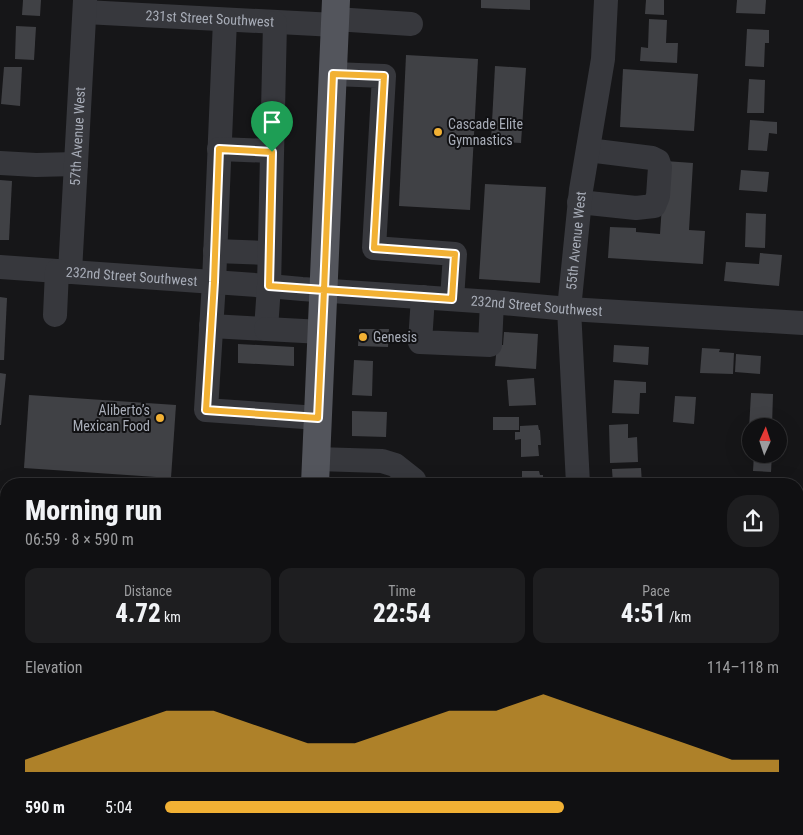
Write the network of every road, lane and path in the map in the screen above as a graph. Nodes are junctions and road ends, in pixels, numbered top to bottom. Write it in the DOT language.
graph roads {
  1 [pos="606,0"];
  2 [pos="85,6"];
  3 [pos="335,15"];
  4 [pos="225,20"];
  5 [pos="275,23"];
  6 [pos="411,24"];
  7 [pos="333,74"];
  8 [pos="219,149"];
  9 [pos="588,150"];
  10 [pos="272,152"];
  11 [pos="0,163"];
  12 [pos="76,164"];
  13 [pos="580,202"];
  14 [pos="215,251"];
  15 [pos="269,254"];
  16 [pos="0,267"];
  17 [pos="64,272"];
  18 [pos="214,282"];
  19 [pos="269,286"];
  20 [pos="324,290"];
  21 [pos="422,297"];
  22 [pos="452,299"];
  23 [pos="492,302"];
  24 [pos="569,309"];
  25 [pos="56,315"];
  26 [pos="803,323"];
  27 [pos="211,326"];
  28 [pos="266,329"];
  29 [pos="322,332"];
  30 [pos="316,448"];
  31 [pos="411,478"];
  32 [pos="578,478"];
  1 -- 9 [label="street, 55th Avenue West"];
  2 -- 4 [label="street, 231st Street Southwest"];
  2 -- 12 [label="street, 57th Avenue West"];
  3 -- 5 [label="street, 231st Street Southwest"];
  3 -- 6 [label="street, 231st Street Southwest"];
  3 -- 7 [label="main road"];
  4 -- 5 [label="street, 231st Street Southwest"];
  4 -- 8 [label="street"];
  5 -- 10 [label="street"];
  7 -- 20 [label="main road"];
  7 -- 22 [label="street"];
  8 -- 10 [label="street"];
  8 -- 14 [label="street"];
  9 -- 13 [label="street, 55th Avenue West"];
  9 -- 13 [label="street"];
  10 -- 15 [label="street"];
  11 -- 12 [label="street"];
  12 -- 17 [label="street, 57th Avenue West"];
  13 -- 24 [label="street, 55th Avenue West"];
  14 -- 15 [label="street"];
  14 -- 18 [label="street"];
  15 -- 19 [label="street"];
  16 -- 17 [label="street, 232nd Street Southwest"];
  17 -- 18 [label="street, 232nd Street Southwest"];
  17 -- 25 [label="street, 57th Avenue West"];
  18 -- 19 [label="street, 232nd Street Southwest"];
  18 -- 27 [label="street"];
  19 -- 20 [label="street, 232nd Street Southwest"];
  19 -- 28 [label="street"];
  20 -- 21 [label="street, 232nd Street Southwest"];
  20 -- 29 [label="main road"];
  21 -- 22 [label="street, 232nd Street Southwest"];
  21 -- 23 [label="street"];
  22 -- 23 [label="street, 232nd Street Southwest"];
  23 -- 24 [label="street, 232nd Street Southwest"];
  24 -- 26 [label="street, 232nd Street Southwest"];
  24 -- 32 [label="street, 55th Avenue West"];
  27 -- 28 [label="street"];
  27 -- 30 [label="street"];
  28 -- 29 [label="street"];
  29 -- 30 [label="main road"];
  30 -- 31 [label="street"];
}
